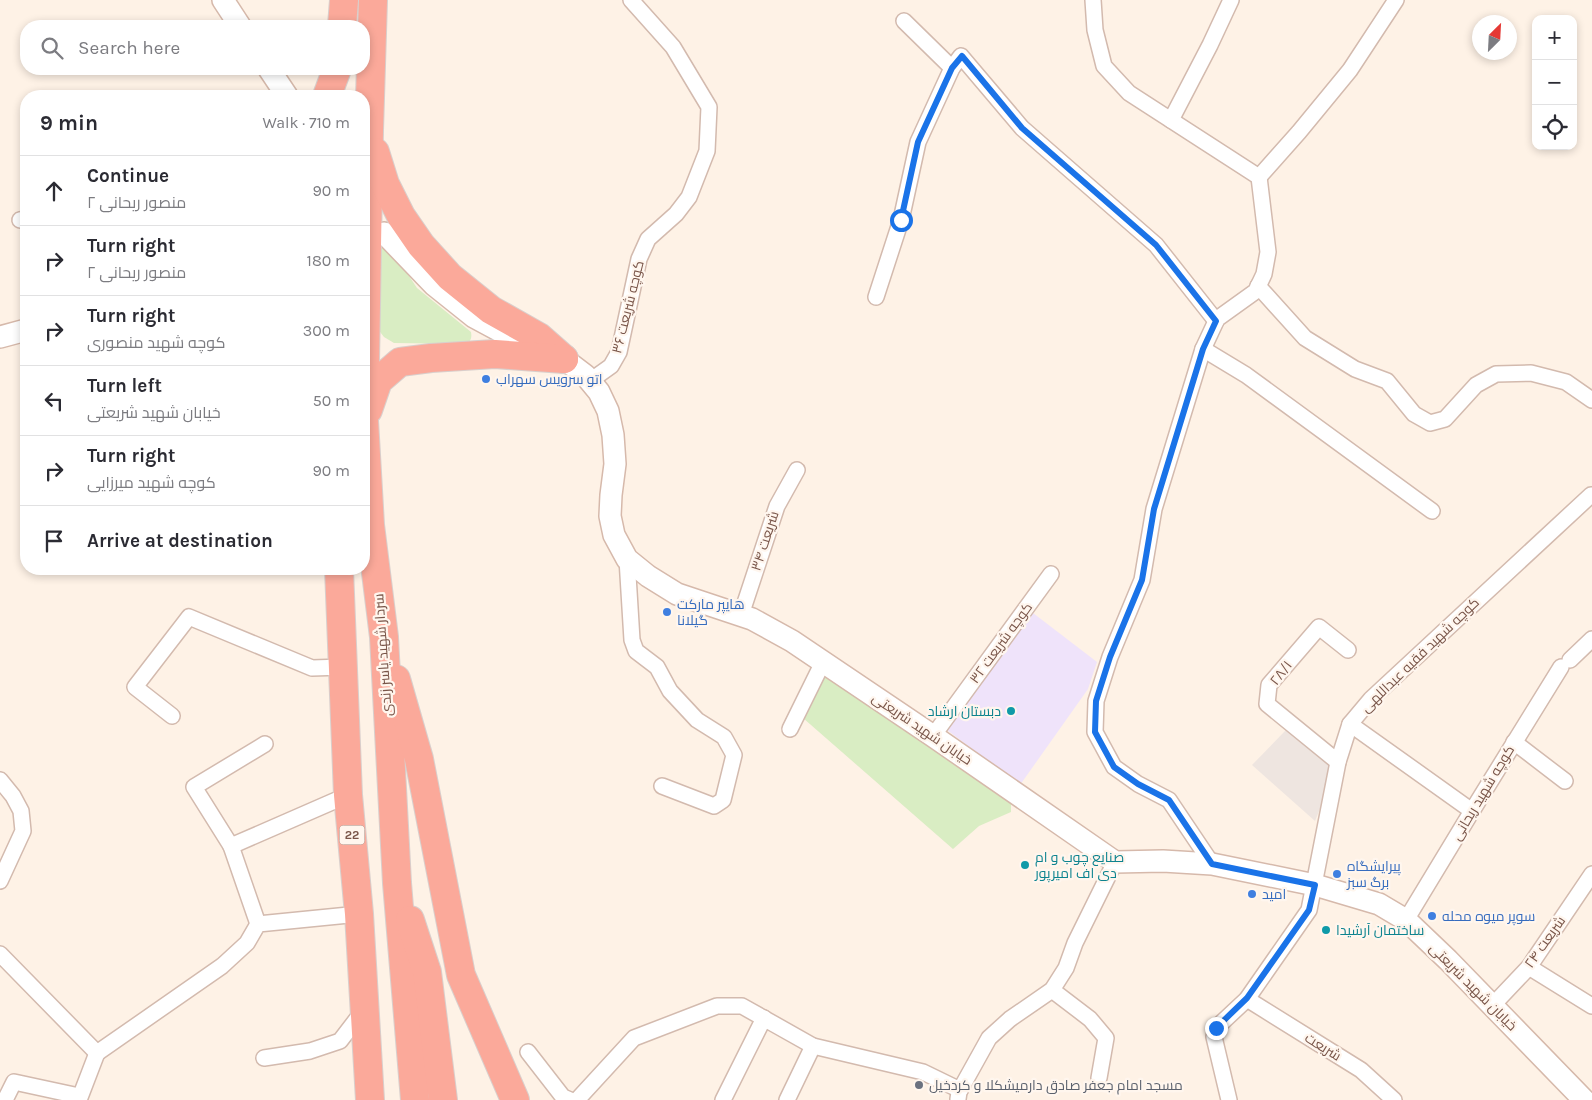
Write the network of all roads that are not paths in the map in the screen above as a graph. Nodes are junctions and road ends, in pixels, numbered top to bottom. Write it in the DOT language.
graph roads {
  1 [pos="223,0"];
  2 [pos="344,0"];
  3 [pos="373,0"];
  4 [pos="631,0"];
  5 [pos="1093,0"];
  6 [pos="1231,0"];
  7 [pos="1396,0"];
  8 [pos="236,20"];
  9 [pos="342,20"];
  10 [pos="904,22"];
  11 [pos="952,68"];
  12 [pos="273,75"];
  13 [pos="336,75"];
  14 [pos="338,75"];
  15 [pos="283,90"];
  16 [pos="329,90"];
  17 [pos="339,90"];
  18 [pos="370,90"];
  19 [pos="1171,120"];
  20 [pos="370,136"];
  21 [pos="1259,177"];
  22 [pos="384,233"];
  23 [pos="1258,286"];
  24 [pos="876,297"];
  25 [pos="1216,321"];
  26 [pos="20,332"];
  27 [pos="0,337"];
  28 [pos="1203,349"];
  29 [pos="564,359"];
  30 [pos="590,381"];
  31 [pos="1592,400"];
  32 [pos="370,403"];
  33 [pos="797,470"];
  34 [pos="1591,495"];
  35 [pos="1432,511"];
  36 [pos="370,525"];
  37 [pos="627,559"];
  38 [pos="1051,574"];
  39 [pos="339,575"];
  40 [pos="741,615"];
  41 [pos="384,637"];
  42 [pos="1592,638"];
  43 [pos="1348,650"];
  44 [pos="822,662"];
  45 [pos="343,667"];
  46 [pos="172,716"];
  47 [pos="1350,724"];
  48 [pos="790,729"];
  49 [pos="933,736"];
  50 [pos="1514,742"];
  51 [pos="265,744"];
  52 [pos="1338,762"];
  53 [pos="0,780"];
  54 [pos="1565,781"];
  55 [pos="662,786"];
  56 [pos="348,795"];
  57 [pos="1472,811"];
  58 [pos="231,846"];
  59 [pos="1115,862"];
  60 [pos="1212,864"];
  61 [pos="1591,879"];
  62 [pos="0,881"];
  63 [pos="397,883"];
  64 [pos="1315,885"];
  65 [pos="359,914"];
  66 [pos="1406,920"];
  67 [pos="258,924"];
  68 [pos="0,954"];
  69 [pos="1529,967"];
  70 [pos="1052,990"];
  71 [pos="1247,998"];
  72 [pos="1492,1006"];
  73 [pos="1592,1006"];
  74 [pos="364,1010"];
  75 [pos="764,1018"];
  76 [pos="813,1046"];
  77 [pos="528,1052"];
  78 [pos="96,1054"];
  79 [pos="264,1058"];
  80 [pos="1099,1078"];
  81 [pos="959,1095"];
  82 [pos="79,1098"];
  83 [pos="5,1100"];
  84 [pos="370,1100"];
  85 [pos="415,1100"];
  86 [pos="443,1100"];
  87 [pos="516,1100"];
  88 [pos="570,1100"];
  89 [pos="577,1100"];
  90 [pos="723,1100"];
  91 [pos="787,1100"];
  92 [pos="1229,1100"];
  93 [pos="1394,1100"];
  94 [pos="1584,1100"];
  1 -- 8 [label="street"];
  2 -- 9 [label="highway"];
  3 -- 18 [label="highway, سردار شهید یاسر زندی"];
  4 -- 30 [label="street, کوچه شریعت ۳۶"];
  5 -- 19 [label="street"];
  6 -- 19 [label="street"];
  7 -- 21 [label="street"];
  10 -- 11 [label="street"];
  11 -- 24 [label="street"];
  11 -- 25 [label="street"];
  12 -- 15 [label="street"];
  13 -- 16 [label="highway"];
  14 -- 17 [label="highway"];
  19 -- 21 [label="street"];
  20 -- 29 [label="highway"];
  21 -- 23 [label="street"];
  22 -- 29 [label="street, خیابان شهید شریعتی"];
  23 -- 25 [label="street"];
  23 -- 31 [label="street"];
  25 -- 28 [label="street"];
  26 -- 27 [label="street"];
  28 -- 35 [label="street"];
  28 -- 60 [label="street"];
  29 -- 30 [label="street, خیابان شهید شریعتی"];
  29 -- 32 [label="highway"];
  30 -- 37 [label="street, خیابان شهید شریعتی"];
  33 -- 40 [label="street, شریعت ۳۴"];
  34 -- 47 [label="street, کوچه شهید فقیه عبداللهی"];
  36 -- 41 [label="highway, سردار شهید یاسر زندی"];
  37 -- 40 [label="street, خیابان شهید شریعتی"];
  37 -- 55 [label="street"];
  38 -- 49 [label="street, کوچه شریعت ۳۲"];
  39 -- 45 [label="highway, 22"];
  40 -- 44 [label="street, خیابان شهید شریعتی"];
  41 -- 63 [label="highway, سردار شهید یاسر زندی"];
  41 -- 87 [label="highway"];
  42 -- 50 [label="street, کوچه شهید ریحانی"];
  43 -- 52 [label="street, ۲۸/۱"];
  44 -- 48 [label="street"];
  44 -- 49 [label="street, خیابان شهید شریعتی"];
  45 -- 46 [label="street"];
  45 -- 56 [label="highway, 22"];
  47 -- 52 [label="street, کوچه شهید فقیه عبداللهی"];
  47 -- 57 [label="street"];
  49 -- 59 [label="street, خیابان شهید شریعتی"];
  50 -- 54 [label="street"];
  50 -- 57 [label="street, کوچه شهید ریحانی"];
  51 -- 58 [label="street"];
  52 -- 64 [label="street, کوچه شهید فقیه عبداللهی"];
  53 -- 62 [label="street"];
  56 -- 58 [label="street"];
  56 -- 65 [label="highway, 22"];
  57 -- 66 [label="street, کوچه شهید ریحانی"];
  58 -- 67 [label="street"];
  59 -- 60 [label="street, خیابان شهید شریعتی"];
  59 -- 70 [label="street"];
  60 -- 64 [label="street, خیابان شهید شریعتی"];
  61 -- 69 [label="street, شریعت ۲۴"];
  63 -- 85 [label="highway, سردار شهید یاسر زندی"];
  63 -- 86 [label="highway"];
  64 -- 66 [label="street, خیابان شهید شریعتی"];
  64 -- 71 [label="street, کوچه شهید فقیه عبداللهی"];
  65 -- 67 [label="street"];
  65 -- 74 [label="highway, 22"];
  66 -- 72 [label="street, خیابان شهید شریعتی"];
  67 -- 78 [label="street"];
  68 -- 78 [label="street"];
  69 -- 72 [label="street, شریعت ۲۴"];
  69 -- 73 [label="street"];
  70 -- 80 [label="street"];
  70 -- 81 [label="street"];
  71 -- 92 [label="street, کوچه شهید فقیه عبداللهی"];
  71 -- 93 [label="street, شریعت"];
  72 -- 94 [label="street, خیابان شهید شریعتی"];
  74 -- 79 [label="street"];
  74 -- 84 [label="highway, 22"];
  75 -- 76 [label="street"];
  75 -- 89 [label="street"];
  75 -- 90 [label="street"];
  76 -- 81 [label="street"];
  76 -- 91 [label="street"];
  77 -- 88 [label="street"];
  78 -- 82 [label="street"];
  82 -- 83 [label="street"];
}
